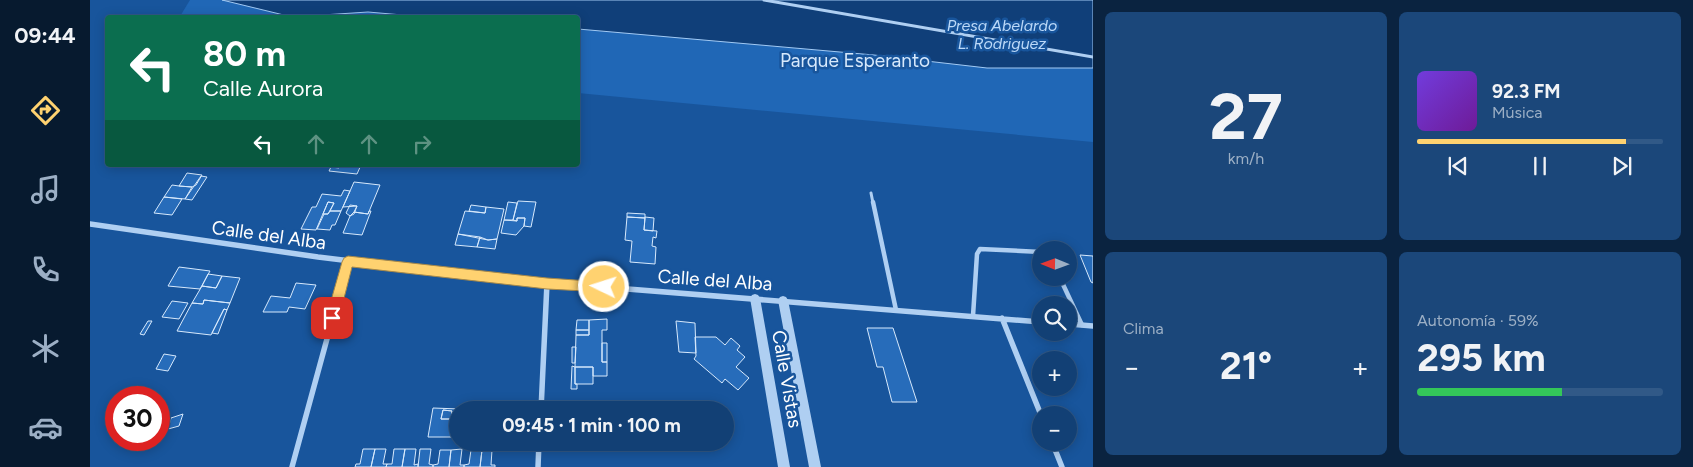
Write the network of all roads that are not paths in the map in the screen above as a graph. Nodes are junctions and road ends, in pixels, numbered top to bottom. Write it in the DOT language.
graph roads {
  1 [pos="764,0"];
  2 [pos="1093,57"];
  3 [pos="871,193"];
  4 [pos="90,224"];
  5 [pos="1032,252"];
  6 [pos="348,262"];
  7 [pos="547,283"];
  8 [pos="1064,286"];
  9 [pos="755,298"];
  10 [pos="783,300"];
  11 [pos="896,310"];
  12 [pos="973,316"];
  13 [pos="1002,318"];
  14 [pos="1032,321"];
  15 [pos="1077,325"];
  16 [pos="1082,325"];
  17 [pos="1093,326"];
  18 [pos="541,401"];
  19 [pos="1037,406"];
  20 [pos="539,451"];
  21 [pos="1056,451"];
  22 [pos="292,467"];
  23 [pos="538,467"];
  24 [pos="784,467"];
  25 [pos="815,467"];
  26 [pos="1062,467"];
  1 -- 2 [label="lane"];
  3 -- 11 [label="lane"];
  4 -- 6 [label="street, Calle del Alba"];
  5 -- 12 [label="lane"];
  6 -- 7 [label="street, Calle del Alba"];
  6 -- 22 [label="street"];
  7 -- 9 [label="street, Calle del Alba"];
  7 -- 18 [label="street"];
  8 -- 16 [label="lane"];
  9 -- 10 [label="street, Calle del Alba"];
  9 -- 24 [label="street, Calle Vistas"];
  10 -- 11 [label="street, Calle del Alba"];
  10 -- 25 [label="street, Calle Vistas"];
  11 -- 12 [label="street, Calle del Alba"];
  12 -- 13 [label="street, Calle del Alba"];
  13 -- 14 [label="street, Calle del Alba"];
  13 -- 19 [label="street"];
  15 -- 16 [label="street"];
  16 -- 17 [label="street"];
  20 -- 23 [label="street"];
  21 -- 26 [label="street"];
}
